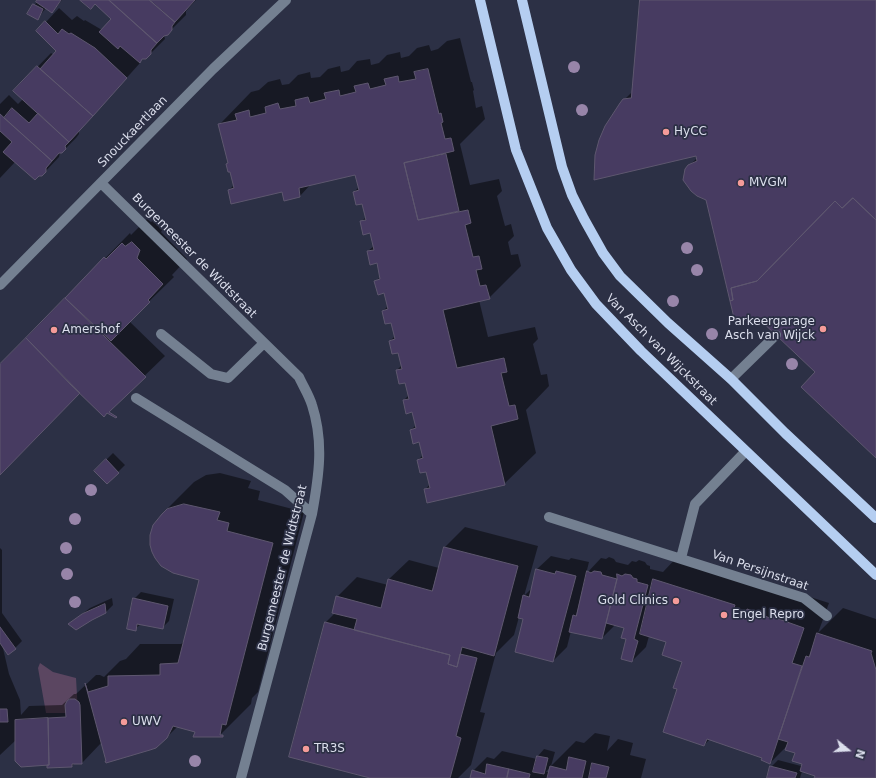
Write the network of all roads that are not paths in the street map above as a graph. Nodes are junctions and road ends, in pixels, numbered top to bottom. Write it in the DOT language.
graph roads {
  1 [pos="286,0"];
  2 [pos="480,0"];
  3 [pos="522,0"];
  4 [pos="101,183"];
  5 [pos="0,284"];
  6 [pos="162,334"];
  7 [pos="776,335"];
  8 [pos="264,343"];
  9 [pos="731,379"];
  10 [pos="136,398"];
  11 [pos="745,452"];
  12 [pos="312,514"];
  13 [pos="549,517"];
  14 [pos="876,518"];
  15 [pos="681,558"];
  16 [pos="876,575"];
  17 [pos="827,616"];
  18 [pos="241,778"];
  1 -- 4 [label="street, Snouckaertlaan"];
  2 -- 11 [label="main road, Van Asch van Wijckstraat"];
  3 -- 9 [label="main road, Van Asch van Wijckstraat"];
  4 -- 5 [label="street, Snouckaertlaan"];
  4 -- 8 [label="street, Burgemeester de Widtstraat"];
  6 -- 8 [label="street"];
  7 -- 9 [label="street"];
  8 -- 12 [label="street, Burgemeester de Widtstraat"];
  9 -- 14 [label="main road, Van Asch van Wijckstraat"];
  10 -- 12 [label="street"];
  11 -- 15 [label="street"];
  11 -- 16 [label="main road, Van Asch van Wijckstraat"];
  12 -- 18 [label="street, Burgemeester de Widtstraat"];
  13 -- 15 [label="street, Van Persijnstraat"];
  15 -- 17 [label="street, Van Persijnstraat"];
}
